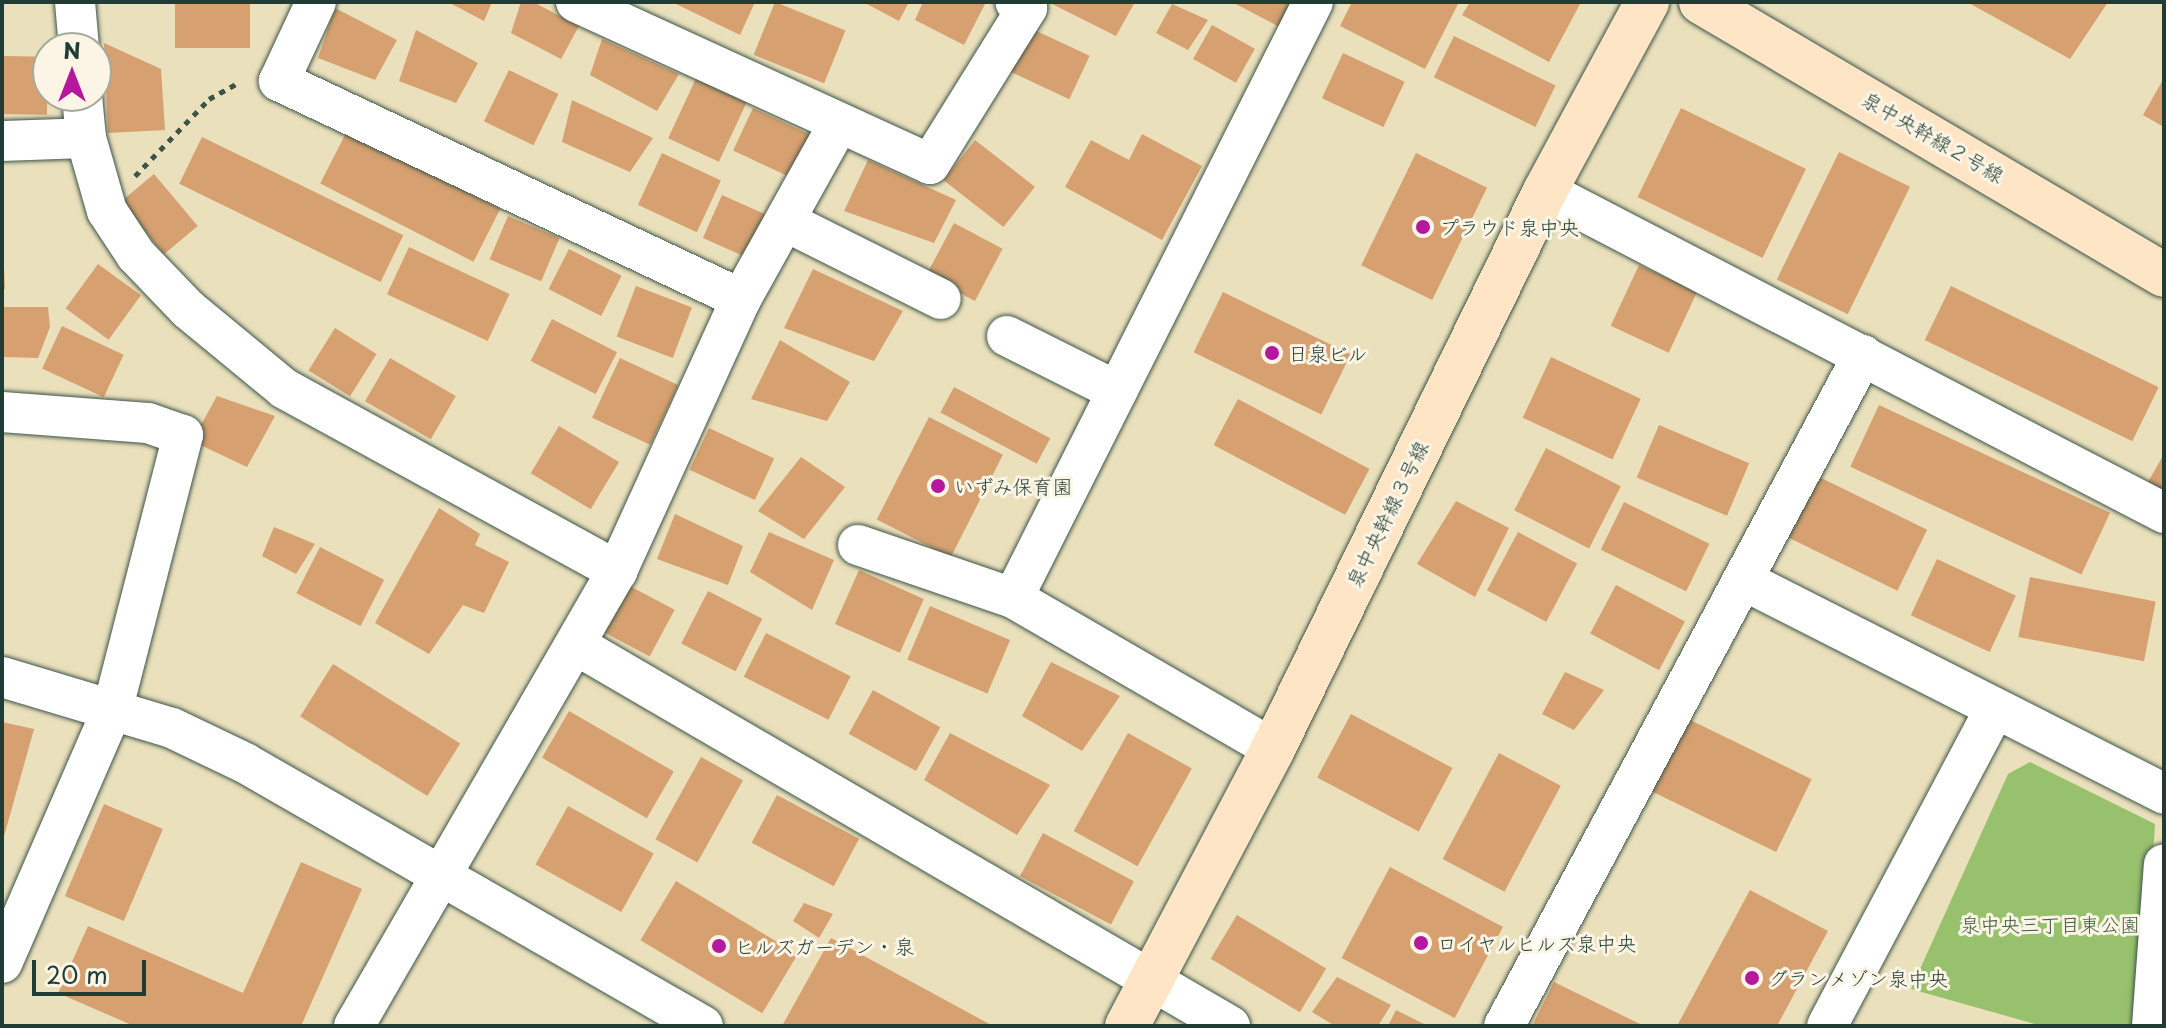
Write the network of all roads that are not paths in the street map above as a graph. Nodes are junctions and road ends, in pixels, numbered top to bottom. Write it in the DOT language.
graph roads {
  1 [pos="75,2"];
  2 [pos="316,2"];
  3 [pos="576,2"];
  4 [pos="1015,2"];
  5 [pos="1313,2"];
  6 [pos="1647,2"];
  7 [pos="1701,2"];
  8 [pos="78,32"];
  9 [pos="84,112"];
  10 [pos="838,125"];
  11 [pos="86,138"];
  12 [pos="2,141"];
  13 [pos="1545,191"];
  14 [pos="785,221"];
  15 [pos="2164,275"];
  16 [pos="741,299"];
  17 [pos="941,299"];
  18 [pos="1007,336"];
  19 [pos="1863,355"];
  20 [pos="1117,391"];
  21 [pos="2,412"];
  22 [pos="2164,513"];
  23 [pos="858,545"];
  24 [pos="617,571"];
  25 [pos="1743,580"];
  26 [pos="1013,598"];
  27 [pos="576,645"];
  28 [pos="2,677"];
  29 [pos="113,708"];
  30 [pos="1994,710"];
  31 [pos="1273,749"];
  32 [pos="2164,794"];
  33 [pos="2164,864"];
  34 [pos="439,872"];
  35 [pos="2,963"];
  36 [pos="1153,980"];
  37 [pos="354,1026"];
  38 [pos="703,1026"];
  39 [pos="1127,1026"];
  40 [pos="1230,1026"];
  41 [pos="1504,1026"];
  42 [pos="1827,1026"];
  43 [pos="2152,1026"];
  1 -- 8 [label="street"];
  2 -- 16 [label="street"];
  3 -- 10 [label="street"];
  4 -- 10 [label="street"];
  5 -- 20 [label="street"];
  6 -- 13 [label="street, 泉中央幹線３号線"];
  7 -- 15 [label="street, 泉中央幹線２号線"];
  9 -- 11 [label="street"];
  10 -- 14 [label="street"];
  11 -- 12 [label="street"];
  11 -- 24 [label="street"];
  13 -- 19 [label="street"];
  13 -- 31 [label="street, 泉中央幹線３号線"];
  14 -- 16 [label="street"];
  14 -- 17 [label="street"];
  16 -- 24 [label="street"];
  18 -- 20 [label="street"];
  19 -- 22 [label="street"];
  19 -- 25 [label="street"];
  20 -- 26 [label="street"];
  21 -- 29 [label="street"];
  23 -- 26 [label="street"];
  24 -- 27 [label="street"];
  25 -- 30 [label="street"];
  25 -- 41 [label="street"];
  26 -- 31 [label="street"];
  27 -- 34 [label="street"];
  27 -- 36 [label="street"];
  28 -- 29 [label="street"];
  29 -- 34 [label="street"];
  29 -- 35 [label="street"];
  30 -- 32 [label="street"];
  30 -- 42 [label="street"];
  31 -- 36 [label="street, 泉中央幹線３号線"];
  33 -- 43 [label="street"];
  34 -- 37 [label="street"];
  34 -- 38 [label="street"];
  36 -- 39 [label="street, 泉中央幹線３号線"];
  36 -- 40 [label="street"];
}
